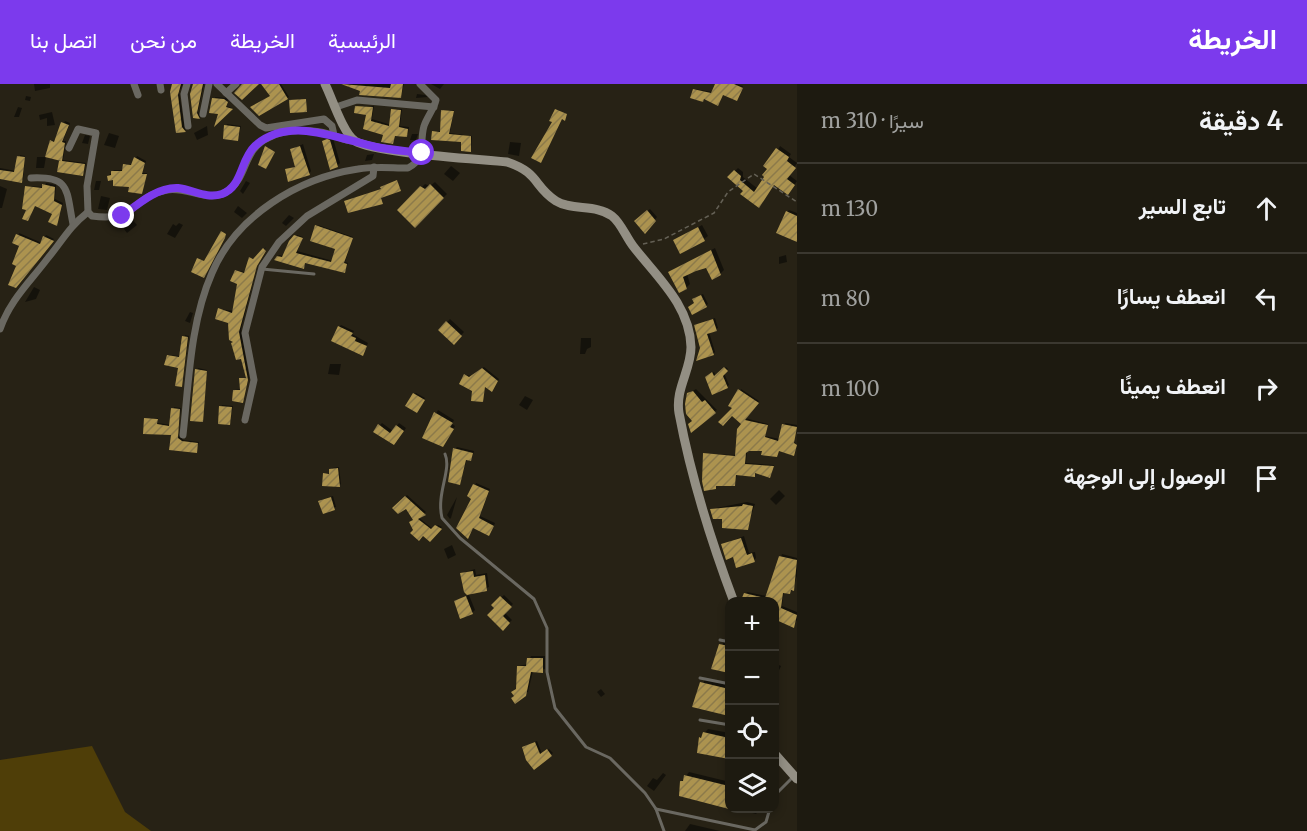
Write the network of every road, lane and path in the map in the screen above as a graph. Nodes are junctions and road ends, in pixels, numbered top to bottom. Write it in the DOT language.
graph roads {
  1 [pos="134,84"];
  2 [pos="187,84"];
  3 [pos="209,84"];
  4 [pos="217,84"];
  5 [pos="236,84"];
  6 [pos="325,84"];
  7 [pos="420,84"];
  8 [pos="226,93"];
  9 [pos="138,95"];
  10 [pos="336,107"];
  11 [pos="434,107"];
  12 [pos="203,114"];
  13 [pos="188,126"];
  14 [pos="334,135"];
  15 [pos="355,141"];
  16 [pos="69,148"];
  17 [pos="422,153"];
  18 [pos="374,167"];
  19 [pos="30,178"];
  20 [pos="797,202"];
  21 [pos="88,212"];
  22 [pos="73,224"];
  23 [pos="630,242"];
  24 [pos="261,269"];
  25 [pos="314,274"];
  26 [pos="0,329"];
  27 [pos="245,420"];
  28 [pos="183,435"];
  29 [pos="445,454"];
  30 [pos="732,597"];
  31 [pos="720,640"];
  32 [pos="725,641"];
  33 [pos="700,678"];
  34 [pos="725,683"];
  35 [pos="700,720"];
  36 [pos="725,724"];
  37 [pos="779,759"];
  38 [pos="795,777"];
  39 [pos="779,791"];
  40 [pos="656,809"];
  41 [pos="769,813"];
  42 [pos="664,831"];
  1 -- 9 [label="street"];
  2 -- 13 [label="street"];
  3 -- 12 [label="street"];
  4 -- 8 [label="street"];
  5 -- 8 [label="street"];
  6 -- 10 [label="street"];
  7 -- 11 [label="street"];
  8 -- 14 [label="street"];
  10 -- 11 [label="street"];
  10 -- 15 [label="street"];
  11 -- 17 [label="street"];
  14 -- 15 [label="street"];
  14 -- 21 [label="street"];
  15 -- 17 [label="street"];
  16 -- 21 [label="street"];
  17 -- 18 [label="street"];
  17 -- 23 [label="street"];
  18 -- 24 [label="street"];
  18 -- 28 [label="street"];
  19 -- 22 [label="street"];
  20 -- 23 [label="path"];
  21 -- 22 [label="street"];
  22 -- 26 [label="street"];
  23 -- 30 [label="street"];
  24 -- 25 [label="lane"];
  24 -- 27 [label="street"];
  29 -- 40 [label="lane"];
  31 -- 32 [label="lane"];
  33 -- 34 [label="lane"];
  35 -- 36 [label="lane"];
  37 -- 38 [label="street"];
  38 -- 39 [label="lane"];
  40 -- 41 [label="lane"];
  40 -- 42 [label="lane"];
}
